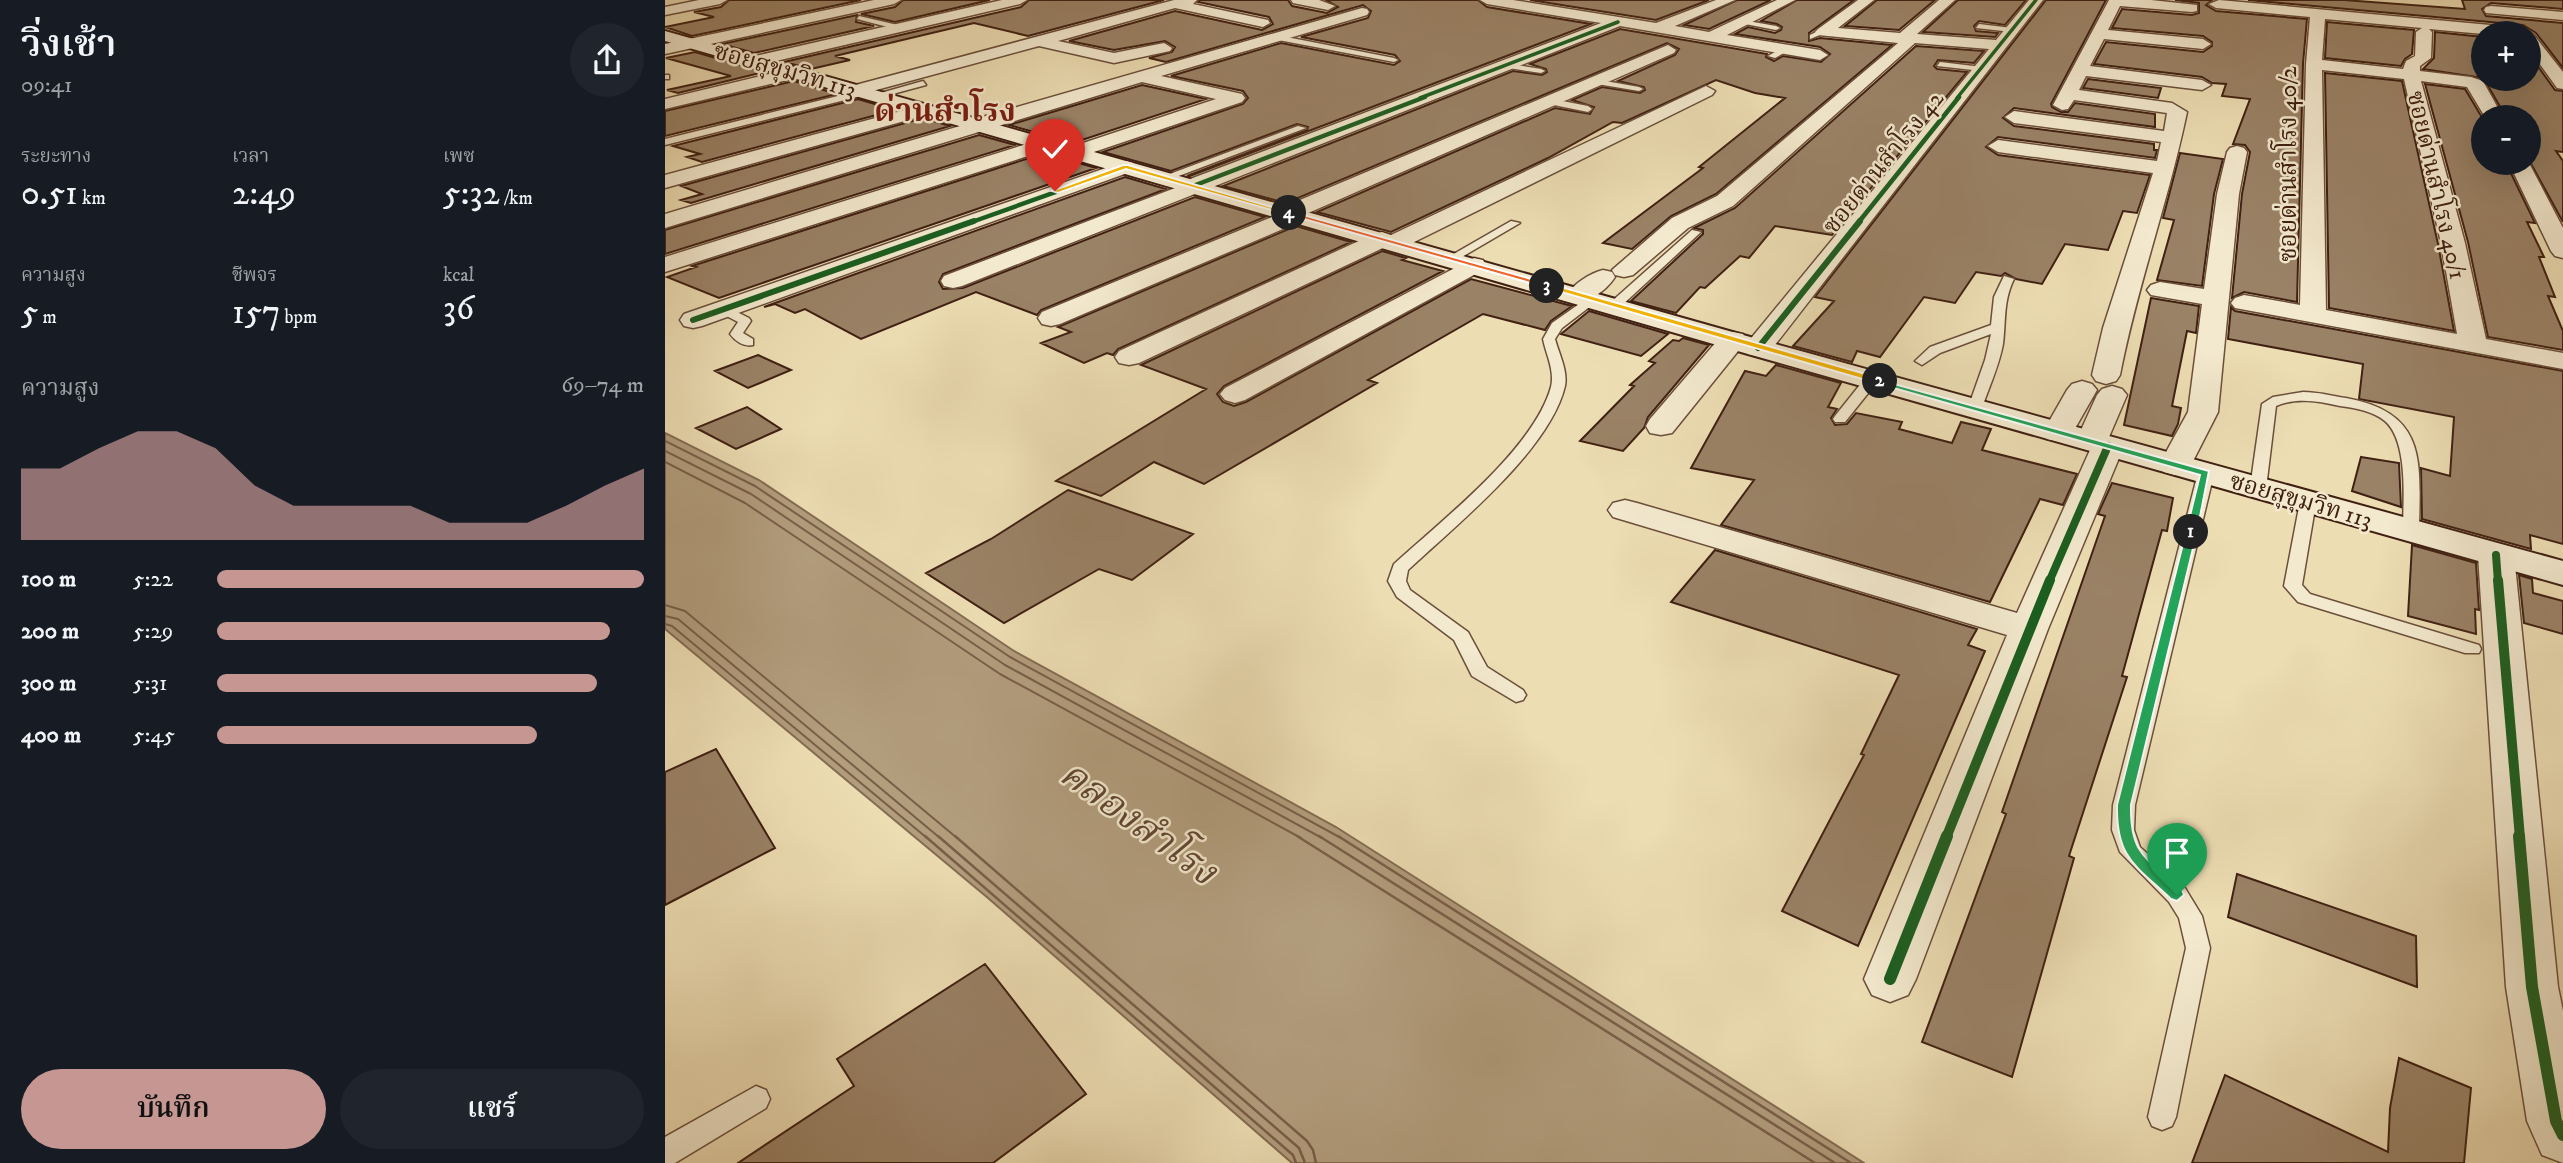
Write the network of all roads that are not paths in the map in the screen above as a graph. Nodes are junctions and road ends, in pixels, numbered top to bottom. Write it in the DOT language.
graph roads {
  1 [pos="720,0"];
  2 [pos="894,0"];
  3 [pos="965,0"];
  4 [pos="1020,0"];
  5 [pos="1298,0"];
  6 [pos="1349,0"];
  7 [pos="1493,0"];
  8 [pos="1557,0"];
  9 [pos="1728,0"];
  10 [pos="1789,0"];
  11 [pos="1867,0"];
  12 [pos="1948,0"];
  13 [pos="2036,0"];
  14 [pos="1182,2"];
  15 [pos="1604,4"];
  16 [pos="993,6"];
  17 [pos="1328,6"];
  18 [pos="2113,6"];
  19 [pos="2500,6"];
  20 [pos="1534,8"];
  21 [pos="2192,8"];
  22 [pos="1644,9"];
  23 [pos="2479,9"];
  24 [pos="665,11"];
  25 [pos="1362,12"];
  26 [pos="1033,14"];
  27 [pos="2318,14"];
  28 [pos="1573,15"];
  29 [pos="2563,16"];
  30 [pos="859,18"];
  31 [pos="1276,19"];
  32 [pos="1616,21"];
  33 [pos="2513,21"];
  34 [pos="925,22"];
  35 [pos="1108,22"];
  36 [pos="1742,22"];
  37 [pos="2171,22"];
  38 [pos="2211,22"];
  39 [pos="1979,26"];
  40 [pos="899,28"];
  41 [pos="1776,28"];
  42 [pos="2471,28"];
  43 [pos="1547,29"];
  44 [pos="1658,29"];
  45 [pos="665,30"];
  46 [pos="960,30"];
  47 [pos="1228,32"];
  48 [pos="2424,32"];
  49 [pos="2099,34"];
  50 [pos="665,36"];
  51 [pos="1584,36"];
  52 [pos="1276,37"];
  53 [pos="1711,37"];
  54 [pos="2006,37"];
  55 [pos="852,39"];
  56 [pos="1906,39"];
  57 [pos="1038,41"];
  58 [pos="1620,42"];
  59 [pos="695,43"];
  60 [pos="1644,46"];
  61 [pos="665,48"];
  62 [pos="886,48"];
  63 [pos="1787,49"];
  64 [pos="1820,55"];
  65 [pos="1772,57"];
  66 [pos="746,59"];
  67 [pos="1394,61"];
  68 [pos="1940,64"];
  69 [pos="2314,64"];
  70 [pos="2541,64"];
  71 [pos="1505,65"];
  72 [pos="1982,69"];
  73 [pos="2080,70"];
  74 [pos="1541,71"];
  75 [pos="795,73"];
  76 [pos="2411,74"];
  77 [pos="1141,77"];
  78 [pos="1594,81"];
  79 [pos="923,83"];
  80 [pos="2563,83"];
  81 [pos="2202,85"];
  82 [pos="1639,89"];
  83 [pos="1706,91"];
  84 [pos="863,93"];
  85 [pos="1547,101"];
  86 [pos="665,104"];
  87 [pos="2487,105"];
  88 [pos="1588,108"];
  89 [pos="927,109"];
  90 [pos="2014,117"];
  91 [pos="982,124"];
  92 [pos="1301,128"];
  93 [pos="2173,138"];
  94 [pos="665,142"];
  95 [pos="1046,144"];
  96 [pos="1998,146"];
  97 [pos="1075,152"];
  98 [pos="2237,152"];
  99 [pos="1126,167"];
  100 [pos="2165,168"];
  101 [pos="2525,175"];
  102 [pos="1164,177"];
  103 [pos="665,182"];
  104 [pos="1195,186"];
  105 [pos="1292,214"];
  106 [pos="665,221"];
  107 [pos="1515,223"];
  108 [pos="1696,232"];
  109 [pos="1388,241"];
  110 [pos="2563,251"];
  111 [pos="1463,262"];
  112 [pos="665,265"];
  113 [pos="2008,279"];
  114 [pos="953,281"];
  115 [pos="1607,286"];
  116 [pos="2160,290"];
  117 [pos="2217,299"];
  118 [pos="2244,303"];
  119 [pos="723,309"];
  120 [pos="2313,315"];
  121 [pos="1051,318"];
  122 [pos="692,320"];
  123 [pos="1999,327"];
  124 [pos="748,342"];
  125 [pos="1746,344"];
  126 [pos="2473,344"];
  127 [pos="1129,357"];
  128 [pos="1922,361"];
  129 [pos="2563,361"];
  130 [pos="1872,379"];
  131 [pos="2099,387"];
  132 [pos="1235,394"];
  133 [pos="1975,408"];
  134 [pos="1840,419"];
  135 [pos="1661,426"];
  136 [pos="2058,432"];
  137 [pos="2100,444"];
  138 [pos="2175,465"];
  139 [pos="2206,473"];
  140 [pos="2258,488"];
  141 [pos="2308,502"];
  142 [pos="1625,510"];
  143 [pos="2411,531"];
  144 [pos="2496,555"];
  145 [pos="2563,573"];
  146 [pos="2029,629"];
  147 [pos="2472,649"];
  148 [pos="1516,695"];
  149 [pos="1890,979"];
  150 [pos="756,1098"];
  151 [pos="2162,1117"];
  152 [pos="2563,1135"];
  153 [pos="665,1153"];
  1 -- 24 [label="street"];
  2 -- 59 [label="street"];
  3 -- 16 [label="street"];
  4 -- 16 [label="street"];
  5 -- 17 [label="street"];
  6 -- 17 [label="street"];
  7 -- 20 [label="street"];
  8 -- 20 [label="street"];
  9 -- 44 [label="street"];
  10 -- 36 [label="street"];
  11 -- 56 [label="street"];
  12 -- 56 [label="street"];
  13 -- 54 [label="street, ซอยด่านสำโรง 42"];
  14 -- 31 [label="street"];
  14 -- 35 [label="street"];
  15 -- 28 [label="street"];
  16 -- 26 [label="street"];
  16 -- 34 [label="street"];
  17 -- 31 [label="street"];
  18 -- 21 [label="street"];
  18 -- 37 [label="street"];
  18 -- 49 [label="street"];
  19 -- 23 [label="street"];
  19 -- 29 [label="street"];
  19 -- 33 [label="street"];
  20 -- 28 [label="street"];
  22 -- 32 [label="street"];
  25 -- 52 [label="street"];
  27 -- 38 [label="street"];
  27 -- 42 [label="street"];
  27 -- 69 [label="street, ซอยด่านสำโรง 40/2"];
  28 -- 32 [label="street"];
  30 -- 40 [label="lane"];
  31 -- 47 [label="street"];
  32 -- 44 [label="street"];
  32 -- 51 [label="street"];
  34 -- 40 [label="street"];
  34 -- 46 [label="street"];
  35 -- 57 [label="street"];
  35 -- 57 [label="street"];
  36 -- 41 [label="lane"];
  36 -- 53 [label="street"];
  38 -- 49 [label="street"];
  39 -- 54 [label="lane"];
  40 -- 55 [label="street"];
  43 -- 51 [label="street"];
  44 -- 53 [label="street"];
  45 -- 59 [label="street"];
  48 -- 76 [label="street, ซอยด่านสำโรง 40/1"];
  49 -- 73 [label="street"];
  50 -- 59 [label="main road, ซอยสุขุมวิท 113"];
  51 -- 58 [label="street"];
  51 -- 71 [label="street"];
  52 -- 67 [label="lane"];
  52 -- 77 [label="street"];
  53 -- 63 [label="street"];
  54 -- 56 [label="street"];
  54 -- 72 [label="street, ซอยด่านสำโรง 42"];
  55 -- 62 [label="street"];
  55 -- 66 [label="street"];
  56 -- 115 [label="street"];
  57 -- 84 [label="street"];
  59 -- 61 [label="street"];
  59 -- 66 [label="main road, ซอยสุขุมวิท 113"];
  60 -- 78 [label="street"];
  63 -- 64 [label="street"];
  63 -- 65 [label="lane"];
  66 -- 75 [label="main road, ซอยสุขุมวิท 113"];
  68 -- 72 [label="lane"];
  69 -- 76 [label="street"];
  69 -- 120 [label="street, ซอยด่านสำโรง 40/2"];
  70 -- 80 [label="street"];
  71 -- 74 [label="lane"];
  71 -- 104 [label="street"];
  72 -- 125 [label="street, ซอยด่านสำโรง 42"];
  73 -- 81 [label="street"];
  73 -- 93 [label="street"];
  75 -- 84 [label="main road, ซอยสุขุมวิท 113"];
  75 -- 86 [label="street"];
  76 -- 87 [label="street"];
  76 -- 126 [label="street, ซอยด่านสำโรง 40/1"];
  77 -- 91 [label="street"];
  77 -- 97 [label="street"];
  78 -- 82 [label="lane"];
  78 -- 85 [label="street"];
  79 -- 84 [label="lane"];
  83 -- 109 [label="street"];
  84 -- 89 [label="main road, ซอยสุขุมวิท 113"];
  84 -- 94 [label="lane"];
  85 -- 88 [label="lane"];
  85 -- 105 [label="street"];
  89 -- 91 [label="main road, ซอยสุขุมวิท 113"];
  89 -- 103 [label="street"];
  90 -- 93 [label="street"];
  91 -- 95 [label="main road, ซอยสุขุมวิท 113"];
  91 -- 106 [label="street"];
  92 -- 102 [label="lane"];
  93 -- 100 [label="street"];
  95 -- 97 [label="main road, ซอยสุขุมวิท 113"];
  95 -- 112 [label="street"];
  96 -- 100 [label="street"];
  97 -- 99 [label="main road, ซอยสุขุมวิท 113"];
  98 -- 117 [label="street"];
  99 -- 102 [label="main road, ซอยสุขุมวิท 113"];
  99 -- 119 [label="street"];
  100 -- 131 [label="street"];
  101 -- 110 [label="street"];
  102 -- 104 [label="main road, ซอยสุขุมวิท 113"];
  104 -- 105 [label="main road, ซอยสุขุมวิท 113"];
  104 -- 114 [label="street"];
  105 -- 109 [label="main road, ซอยสุขุมวิท 113"];
  105 -- 121 [label="street"];
  107 -- 111 [label="lane"];
  108 -- 115 [label="lane"];
  109 -- 111 [label="main road, ซอยสุขุมวิท 113"];
  109 -- 127 [label="street"];
  111 -- 115 [label="main road, ซอยสุขุมวิท 113"];
  111 -- 132 [label="street"];
  113 -- 123 [label="lane"];
  115 -- 125 [label="main road, ซอยสุขุมวิท 113"];
  115 -- 148 [label="lane"];
  116 -- 117 [label="street"];
  117 -- 138 [label="street"];
  118 -- 120 [label="street"];
  119 -- 122 [label="street"];
  119 -- 124 [label="lane"];
  120 -- 126 [label="street"];
  123 -- 128 [label="lane"];
  123 -- 133 [label="lane"];
  125 -- 130 [label="main road, ซอยสุขุมวิท 113"];
  125 -- 135 [label="street, ซอยด่านสำโรง 42"];
  126 -- 129 [label="street"];
  130 -- 133 [label="main road, ซอยสุขุมวิท 113"];
  130 -- 134 [label="lane"];
  131 -- 136 [label="street"];
  131 -- 137 [label="street"];
  133 -- 136 [label="main road, ซอยสุขุมวิท 113"];
  136 -- 137 [label="main road, ซอยสุขุมวิท 113"];
  137 -- 138 [label="main road, ซอยสุขุมวิท 113"];
  137 -- 146 [label="street"];
  138 -- 139 [label="main road, ซอยสุขุมวิท 113"];
  139 -- 140 [label="main road, ซอยสุขุมวิท 113"];
  139 -- 151 [label="lane"];
  140 -- 141 [label="main road, ซอยสุขุมวิท 113"];
  140 -- 143 [label="lane"];
  141 -- 143 [label="main road, ซอยสุขุมวิท 113"];
  141 -- 147 [label="lane"];
  142 -- 146 [label="street"];
  143 -- 144 [label="main road, ซอยสุขุมวิท 113"];
  144 -- 145 [label="main road, ซอยสุขุมวิท 113"];
  144 -- 152 [label="street"];
  146 -- 149 [label="street"];
  150 -- 153 [label="lane"];
}
